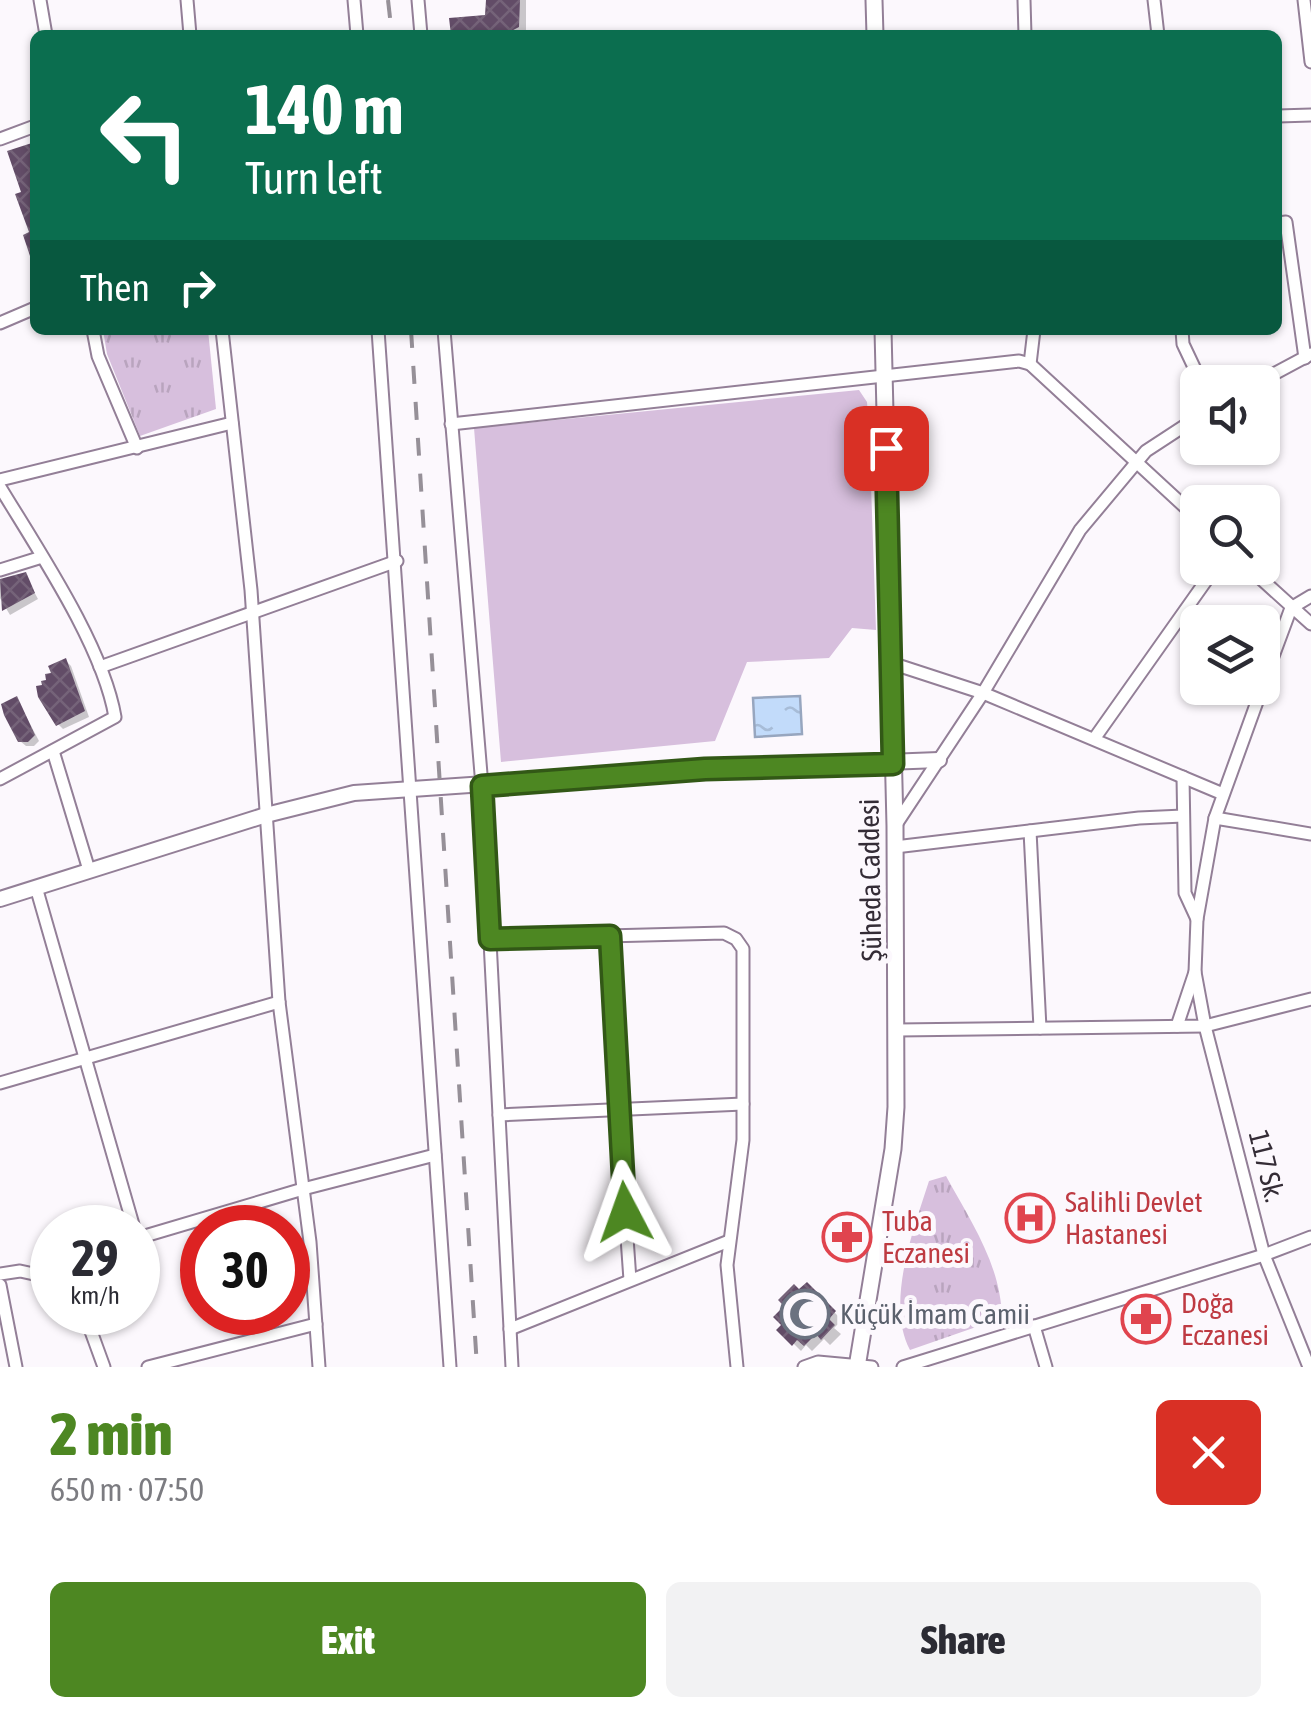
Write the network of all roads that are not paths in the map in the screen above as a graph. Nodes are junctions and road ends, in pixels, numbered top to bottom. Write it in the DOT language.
graph roads {
  1 [pos="40,0"];
  2 [pos="187,0"];
  3 [pos="354,0"];
  4 [pos="418,0"];
  5 [pos="874,0"];
  6 [pos="1024,0"];
  7 [pos="1154,0"];
  8 [pos="1304,0"];
  9 [pos="45,30"];
  10 [pos="190,30"];
  11 [pos="357,30"];
  12 [pos="421,30"];
  13 [pos="875,30"];
  14 [pos="1024,30"];
  15 [pos="1157,30"];
  16 [pos="1311,62"];
  17 [pos="1311,114"];
  18 [pos="1282,116"];
  19 [pos="30,128"];
  20 [pos="0,139"];
  21 [pos="1282,222"];
  22 [pos="30,310"];
  23 [pos="0,323"];
  24 [pos="95,335"];
  25 [pos="223,335"];
  26 [pos="378,335"];
  27 [pos="444,335"];
  28 [pos="883,335"];
  29 [pos="1033,335"];
  30 [pos="1182,335"];
  31 [pos="1308,356"];
  32 [pos="1030,364"];
  33 [pos="1193,365"];
  34 [pos="1280,371"];
  35 [pos="884,376"];
  36 [pos="232,423"];
  37 [pos="450,424"];
  38 [pos="1180,429"];
  39 [pos="137,448"];
  40 [pos="1138,461"];
  41 [pos="0,484"];
  42 [pos="1180,501"];
  43 [pos="42,557"];
  44 [pos="396,561"];
  45 [pos="0,570"];
  46 [pos="1203,585"];
  47 [pos="1266,585"];
  48 [pos="1311,596"];
  49 [pos="1291,608"];
  50 [pos="252,611"];
  51 [pos="1311,624"];
  52 [pos="1280,638"];
  53 [pos="890,662"];
  54 [pos="100,666"];
  55 [pos="983,692"];
  56 [pos="1255,705"];
  57 [pos="1094,739"];
  58 [pos="52,751"];
  59 [pos="939,760"];
  60 [pos="893,764"];
  61 [pos="1183,777"];
  62 [pos="0,779"];
  63 [pos="482,786"];
  64 [pos="412,789"];
  65 [pos="1223,794"];
  66 [pos="266,815"];
  67 [pos="1183,816"];
  68 [pos="1215,818"];
  69 [pos="896,826"];
  70 [pos="1030,831"];
  71 [pos="1311,834"];
  72 [pos="895,847"];
  73 [pos="89,870"];
  74 [pos="36,888"];
  75 [pos="0,899"];
  76 [pos="1197,920"];
  77 [pos="610,936"];
  78 [pos="490,939"];
  79 [pos="1194,972"];
  80 [pos="1311,999"];
  81 [pos="279,1002"];
  82 [pos="1177,1026"];
  83 [pos="1205,1026"];
  84 [pos="1040,1028"];
  85 [pos="898,1030"];
  86 [pos="85,1061"];
  87 [pos="0,1083"];
  88 [pos="743,1104"];
  89 [pos="618,1110"];
  90 [pos="499,1115"];
  91 [pos="434,1155"];
  92 [pos="303,1189"];
  93 [pos="127,1205"];
  94 [pos="160,1231"];
  95 [pos="1311,1237"];
  96 [pos="729,1241"];
  97 [pos="1264,1255"];
  98 [pos="30,1273"];
  99 [pos="0,1274"];
  100 [pos="630,1280"];
  101 [pos="0,1285"];
  102 [pos="316,1324"];
  103 [pos="1034,1326"];
  104 [pos="510,1329"];
  105 [pos="92,1335"];
  106 [pos="862,1366"];
  107 [pos="16,1367"];
  108 [pos="104,1367"];
  109 [pos="148,1367"];
  110 [pos="319,1367"];
  111 [pos="450,1367"];
  112 [pos="512,1367"];
  113 [pos="736,1367"];
  114 [pos="804,1367"];
  115 [pos="902,1367"];
  116 [pos="1046,1367"];
  117 [pos="1309,1367"];
  1 -- 9 [label="street"];
  2 -- 10 [label="street"];
  3 -- 11 [label="street"];
  4 -- 12 [label="street"];
  5 -- 13 [label="main road"];
  6 -- 14 [label="street"];
  7 -- 15 [label="street"];
  8 -- 16 [label="street"];
  17 -- 18 [label="street"];
  19 -- 20 [label="street"];
  21 -- 31 [label="street"];
  22 -- 23 [label="street"];
  24 -- 39 [label="street"];
  25 -- 36 [label="street"];
  26 -- 44 [label="street"];
  27 -- 37 [label="street"];
  28 -- 35 [label="main road, Şüheda Caddesi"];
  29 -- 32 [label="street"];
  30 -- 33 [label="street"];
  31 -- 34 [label="street"];
  32 -- 35 [label="street"];
  32 -- 40 [label="street"];
  35 -- 37 [label="street"];
  35 -- 53 [label="main road, Şüheda Caddesi"];
  36 -- 39 [label="street"];
  36 -- 50 [label="street"];
  37 -- 63 [label="street"];
  38 -- 40 [label="street"];
  39 -- 41 [label="street"];
  40 -- 42 [label="street"];
  40 -- 55 [label="street"];
  41 -- 43 [label="street"];
  43 -- 45 [label="street"];
  43 -- 54 [label="street"];
  44 -- 50 [label="street"];
  44 -- 64 [label="street"];
  46 -- 57 [label="street"];
  47 -- 49 [label="street"];
  48 -- 49 [label="street"];
  49 -- 51 [label="street"];
  49 -- 52 [label="street"];
  50 -- 54 [label="street"];
  50 -- 66 [label="street"];
  53 -- 55 [label="street"];
  53 -- 60 [label="main road, Şüheda Caddesi"];
  54 -- 58 [label="street"];
  55 -- 57 [label="street"];
  55 -- 59 [label="street"];
  56 -- 65 [label="street"];
  57 -- 61 [label="street"];
  58 -- 62 [label="street"];
  58 -- 73 [label="street"];
  59 -- 60 [label="street"];
  59 -- 69 [label="street"];
  60 -- 63 [label="street"];
  60 -- 69 [label="main road, Şüheda Caddesi"];
  61 -- 65 [label="street"];
  61 -- 67 [label="street"];
  63 -- 64 [label="street"];
  63 -- 78 [label="street"];
  64 -- 66 [label="street"];
  64 -- 91 [label="street"];
  65 -- 68 [label="street"];
  66 -- 73 [label="street"];
  66 -- 81 [label="street"];
  67 -- 70 [label="street"];
  67 -- 76 [label="street"];
  68 -- 71 [label="street"];
  68 -- 76 [label="street"];
  69 -- 72 [label="main road, Şüheda Caddesi"];
  70 -- 72 [label="street"];
  70 -- 84 [label="street"];
  72 -- 85 [label="main road, Şüheda Caddesi"];
  73 -- 74 [label="street"];
  74 -- 75 [label="street"];
  74 -- 86 [label="street"];
  76 -- 79 [label="street"];
  77 -- 78 [label="street"];
  77 -- 88 [label="street"];
  77 -- 89 [label="street"];
  78 -- 90 [label="street"];
  79 -- 82 [label="street"];
  79 -- 83 [label="street, 117 Sk."];
  80 -- 83 [label="street"];
  81 -- 86 [label="street"];
  81 -- 92 [label="street"];
  82 -- 83 [label="street"];
  82 -- 84 [label="street"];
  83 -- 97 [label="street, 117 Sk."];
  84 -- 85 [label="street"];
  85 -- 106 [label="main road, Şüheda Caddesi"];
  86 -- 87 [label="street"];
  86 -- 93 [label="street"];
  88 -- 89 [label="street"];
  88 -- 96 [label="street"];
  89 -- 90 [label="street"];
  89 -- 100 [label="street"];
  90 -- 104 [label="street"];
  91 -- 92 [label="street"];
  91 -- 111 [label="street"];
  92 -- 94 [label="street"];
  92 -- 102 [label="street"];
  95 -- 97 [label="street"];
  96 -- 100 [label="street"];
  96 -- 113 [label="street"];
  97 -- 103 [label="street"];
  97 -- 117 [label="street, 117 Sk."];
  98 -- 99 [label="street"];
  100 -- 104 [label="street"];
  101 -- 107 [label="street"];
  102 -- 109 [label="street"];
  102 -- 110 [label="street"];
  103 -- 115 [label="street"];
  103 -- 116 [label="street"];
  104 -- 112 [label="street"];
  105 -- 108 [label="street"];
  106 -- 114 [label="street"];
}
